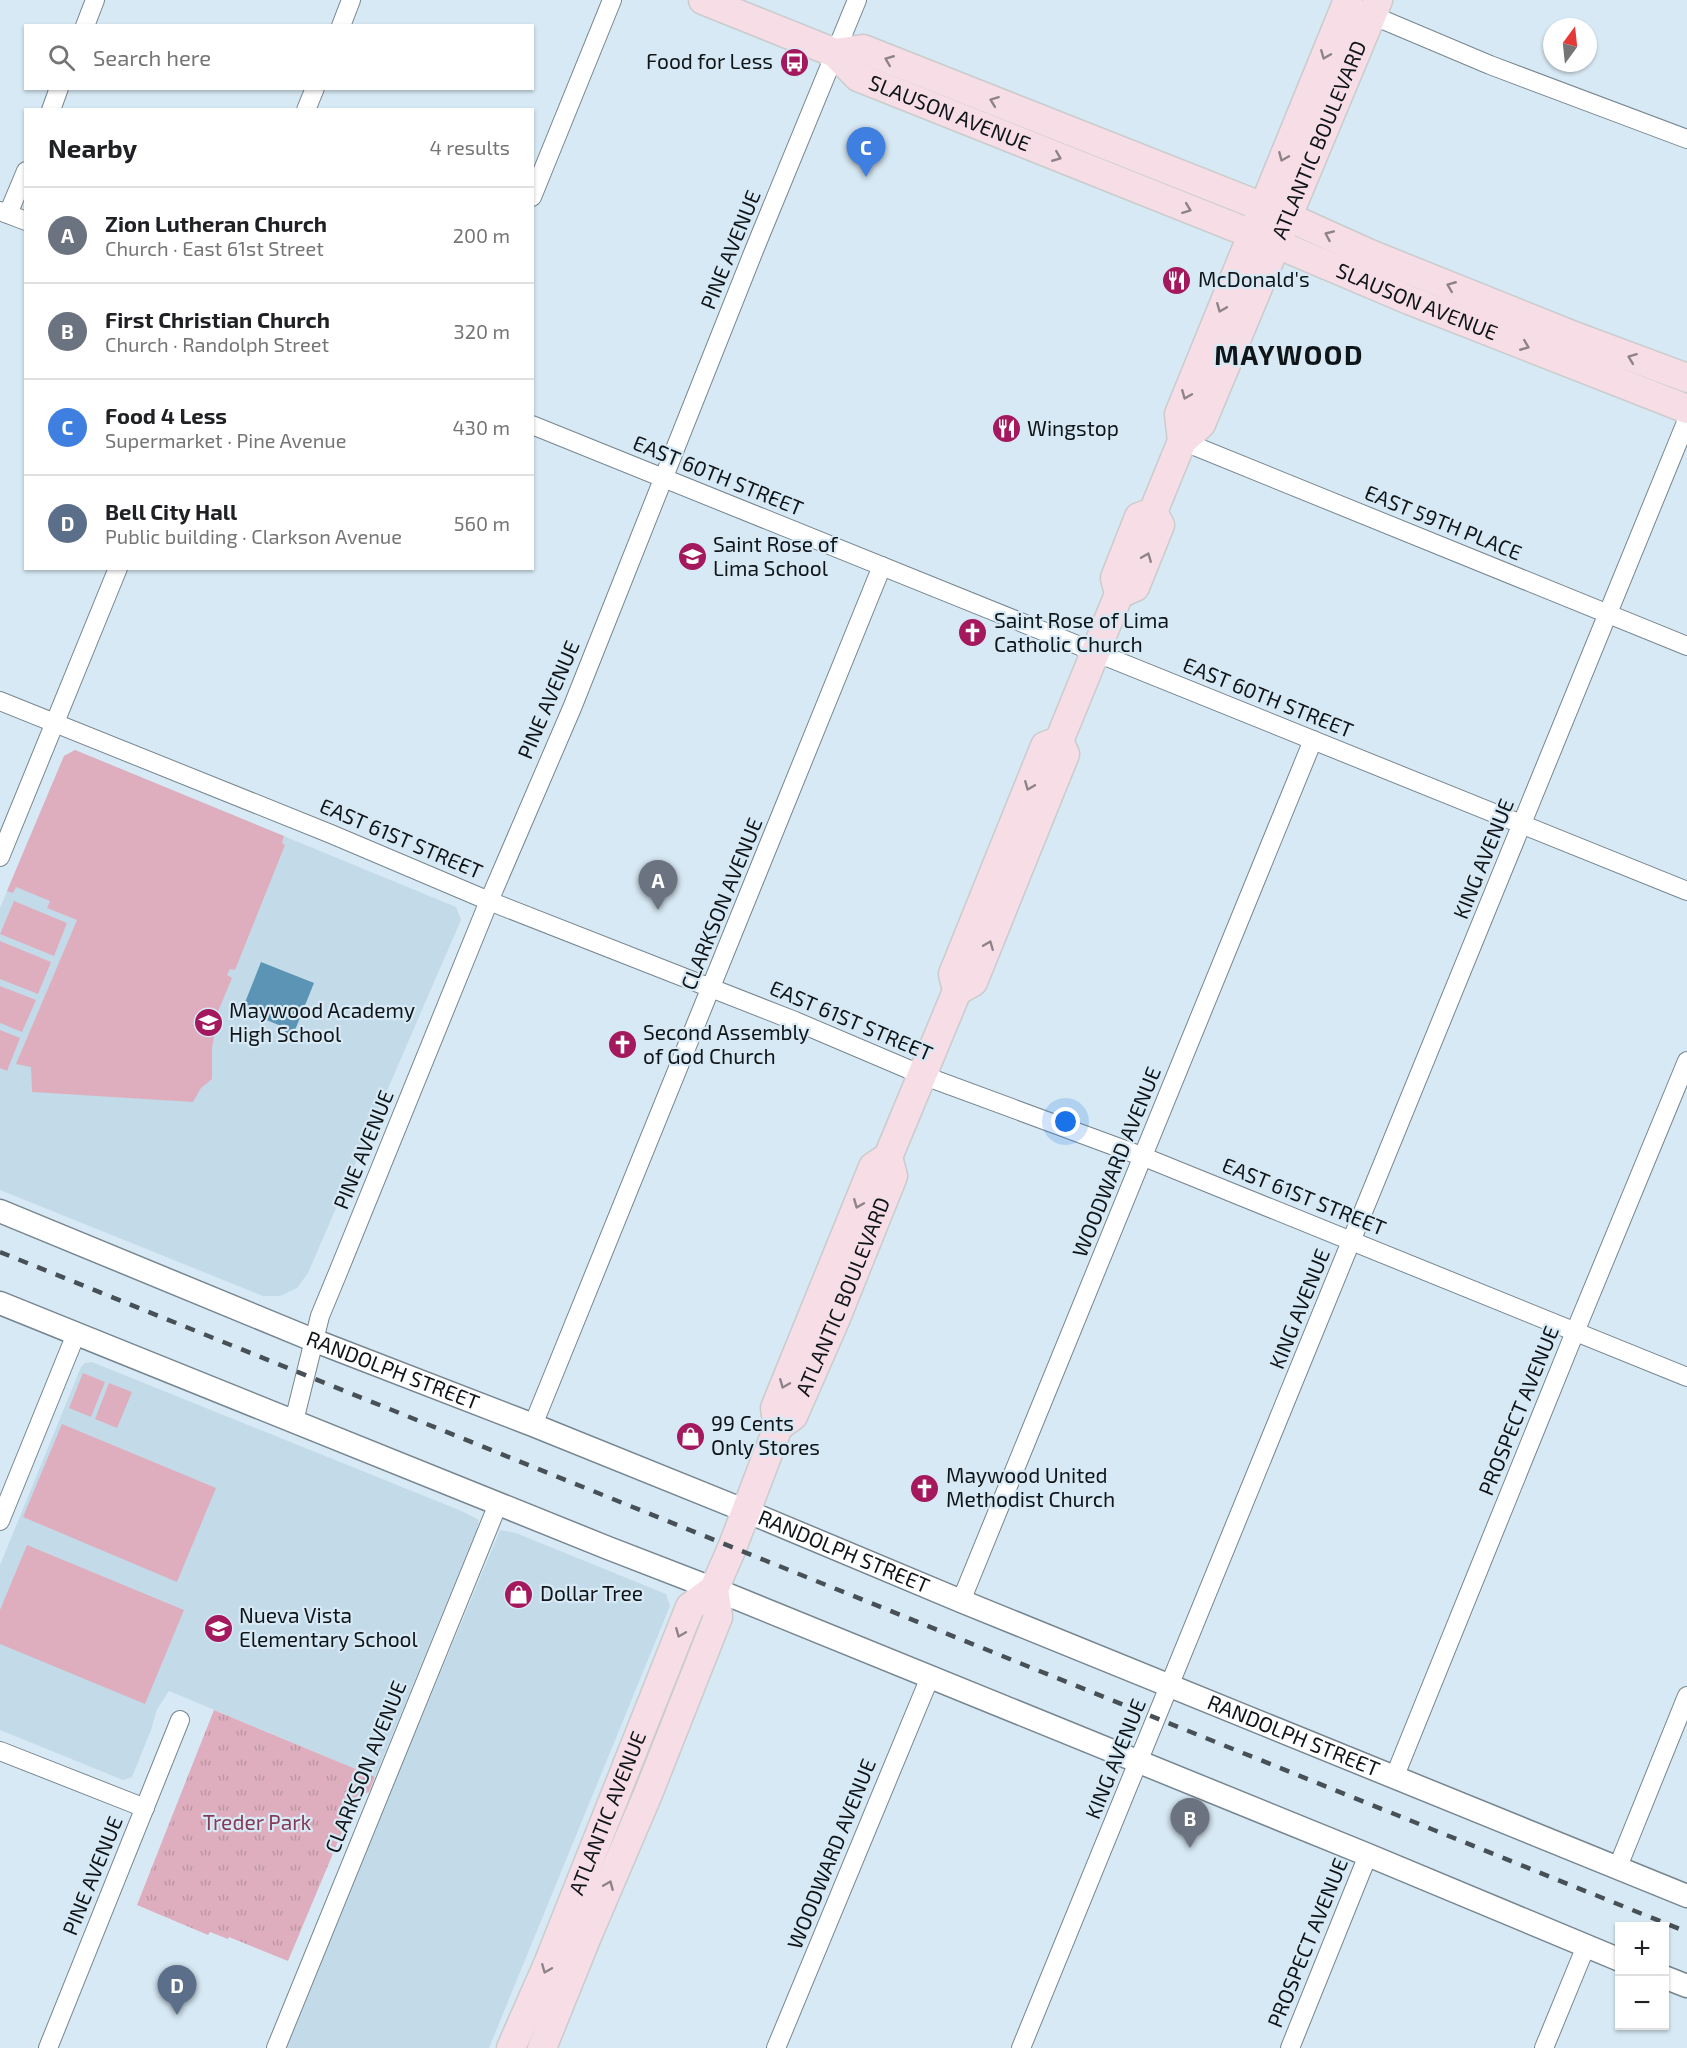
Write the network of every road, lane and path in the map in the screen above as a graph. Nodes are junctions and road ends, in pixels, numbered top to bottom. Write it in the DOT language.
graph roads {
  1 [pos="95,0"];
  2 [pos="351,0"];
  3 [pos="612,0"];
  4 [pos="704,0"];
  5 [pos="857,0"];
  6 [pos="1356,4"];
  7 [pos="86,24"];
  8 [pos="342,24"];
  9 [pos="835,53"];
  10 [pos="58,90"];
  11 [pos="314,90"];
  12 [pos="52,108"];
  13 [pos="307,108"];
  14 [pos="1687,139"];
  15 [pos="24,175"];
  16 [pos="534,192"];
  17 [pos="4,212"];
  18 [pos="1275,212"];
  19 [pos="24,220"];
  20 [pos="1251,234"];
  21 [pos="1277,244"];
  22 [pos="1687,378"];
  23 [pos="1687,409"];
  24 [pos="1687,420"];
  25 [pos="534,426"];
  26 [pos="1182,441"];
  27 [pos="662,478"];
  28 [pos="882,566"];
  29 [pos="117,570"];
  30 [pos="1607,613"];
  31 [pos="1687,646"];
  32 [pos="1095,652"];
  33 [pos="0,701"];
  34 [pos="55,722"];
  35 [pos="1313,740"];
  36 [pos="1523,825"];
  37 [pos="0,857"];
  38 [pos="1687,891"];
  39 [pos="489,901"];
  40 [pos="712,988"];
  41 [pos="1687,1061"];
  42 [pos="922,1076"];
  43 [pos="1144,1157"];
  44 [pos="0,1210"];
  45 [pos="1352,1241"];
  46 [pos="0,1303"];
  47 [pos="1575,1332"];
  48 [pos="76,1334"];
  49 [pos="313,1340"];
  50 [pos="1687,1377"];
  51 [pos="294,1421"];
  52 [pos="533,1425"];
  53 [pos="498,1504"];
  54 [pos="744,1516"];
  55 [pos="0,1521"];
  56 [pos="714,1589"];
  57 [pos="961,1601"];
  58 [pos="930,1677"];
  59 [pos="1170,1686"];
  60 [pos="1687,1696"];
  61 [pos="180,1720"];
  62 [pos="0,1751"];
  63 [pos="1138,1762"];
  64 [pos="1394,1778"];
  65 [pos="145,1808"];
  66 [pos="1368,1855"];
  67 [pos="1617,1869"];
  68 [pos="1687,1896"];
  69 [pos="1586,1946"];
  70 [pos="1615,1958"];
  71 [pos="1669,1979"];
  72 [pos="1687,1986"];
  73 [pos="48,2048"];
  74 [pos="276,2048"];
  75 [pos="512,2048"];
  76 [pos="543,2048"];
  77 [pos="776,2048"];
  78 [pos="1022,2048"];
  79 [pos="1290,2048"];
  80 [pos="1544,2048"];
  1 -- 7 [label="street"];
  2 -- 8 [label="street"];
  3 -- 16 [label="street"];
  4 -- 9 [label="main road"];
  5 -- 9 [label="street, PINE AVENUE"];
  6 -- 14 [label="street"];
  6 -- 18 [label="main road, ATLANTIC BOULEVARD"];
  18 -- 9 [label="main road, SLAUSON AVENUE, one-way"];
  9 -- 20 [label="main road, SLAUSON AVENUE, one-way"];
  9 -- 27 [label="street, PINE AVENUE"];
  10 -- 12 [label="street"];
  11 -- 13 [label="street"];
  15 -- 17 [label="street"];
  17 -- 19 [label="street"];
  18 -- 20 [label="main road, ATLANTIC BOULEVARD"];
  18 -- 21 [label="main road, ATLANTIC BOULEVARD"];
  22 -- 18 [label="main road, SLAUSON AVENUE, one-way"];
  20 -- 21 [label="main road, SLAUSON AVENUE"];
  20 -- 26 [label="main road, ATLANTIC BOULEVARD, one-way"];
  21 -- 23 [label="main road, SLAUSON AVENUE, one-way"];
  21 -- 26 [label="main road, ATLANTIC BOULEVARD"];
  24 -- 30 [label="street, KING AVENUE"];
  25 -- 27 [label="street, EAST 60TH STREET"];
  26 -- 30 [label="street, EAST 59TH PLACE"];
  26 -- 32 [label="main road, ATLANTIC BOULEVARD"];
  27 -- 28 [label="street, EAST 60TH STREET"];
  27 -- 39 [label="street, PINE AVENUE"];
  28 -- 32 [label="street, EAST 60TH STREET"];
  28 -- 40 [label="street, CLARKSON AVENUE"];
  29 -- 34 [label="street"];
  30 -- 31 [label="street, EAST 59TH PLACE"];
  30 -- 36 [label="street, KING AVENUE"];
  32 -- 35 [label="street, EAST 60TH STREET"];
  32 -- 42 [label="main road, ATLANTIC BOULEVARD"];
  33 -- 34 [label="street, EAST 61ST STREET"];
  34 -- 37 [label="street"];
  34 -- 39 [label="street, EAST 61ST STREET"];
  35 -- 36 [label="street, EAST 60TH STREET"];
  35 -- 43 [label="street, WOODWARD AVENUE"];
  36 -- 38 [label="street, EAST 60TH STREET"];
  36 -- 45 [label="street, KING AVENUE"];
  39 -- 40 [label="street, EAST 61ST STREET"];
  39 -- 49 [label="street, PINE AVENUE"];
  40 -- 42 [label="street, EAST 61ST STREET"];
  40 -- 52 [label="street, CLARKSON AVENUE"];
  41 -- 47 [label="street, PROSPECT AVENUE"];
  42 -- 43 [label="street, EAST 61ST STREET"];
  42 -- 54 [label="main road, ATLANTIC BOULEVARD"];
  43 -- 45 [label="street, EAST 61ST STREET"];
  43 -- 57 [label="street, WOODWARD AVENUE"];
  44 -- 49 [label="street, RANDOLPH STREET"];
  45 -- 47 [label="street, EAST 61ST STREET"];
  45 -- 59 [label="street, KING AVENUE"];
  46 -- 48 [label="street"];
  47 -- 50 [label="street, EAST 61ST STREET"];
  47 -- 64 [label="street, PROSPECT AVENUE"];
  48 -- 51 [label="street"];
  48 -- 55 [label="street"];
  49 -- 51 [label="street, PINE AVENUE"];
  49 -- 52 [label="street, RANDOLPH STREET"];
  51 -- 53 [label="street"];
  52 -- 54 [label="street, RANDOLPH STREET"];
  53 -- 56 [label="street"];
  53 -- 74 [label="street, CLARKSON AVENUE"];
  54 -- 56 [label="main road, ATLANTIC AVENUE"];
  54 -- 57 [label="street, RANDOLPH STREET"];
  56 -- 58 [label="street"];
  56 -- 75 [label="main road, ATLANTIC AVENUE, one-way"];
  76 -- 56 [label="main road, ATLANTIC AVENUE, one-way"];
  57 -- 59 [label="street, RANDOLPH STREET"];
  58 -- 63 [label="street"];
  58 -- 77 [label="street, WOODWARD AVENUE"];
  59 -- 63 [label="street, KING AVENUE"];
  59 -- 64 [label="street, RANDOLPH STREET"];
  60 -- 67 [label="street"];
  61 -- 65 [label="street, PINE AVENUE"];
  62 -- 65 [label="street"];
  63 -- 66 [label="street"];
  63 -- 78 [label="street, KING AVENUE"];
  64 -- 67 [label="street, RANDOLPH STREET"];
  65 -- 73 [label="street, PINE AVENUE"];
  66 -- 69 [label="street"];
  66 -- 79 [label="street, PROSPECT AVENUE"];
  67 -- 68 [label="street, RANDOLPH STREET"];
  69 -- 70 [label="street"];
  69 -- 80 [label="street"];
  71 -- 72 [label="street"];
}
